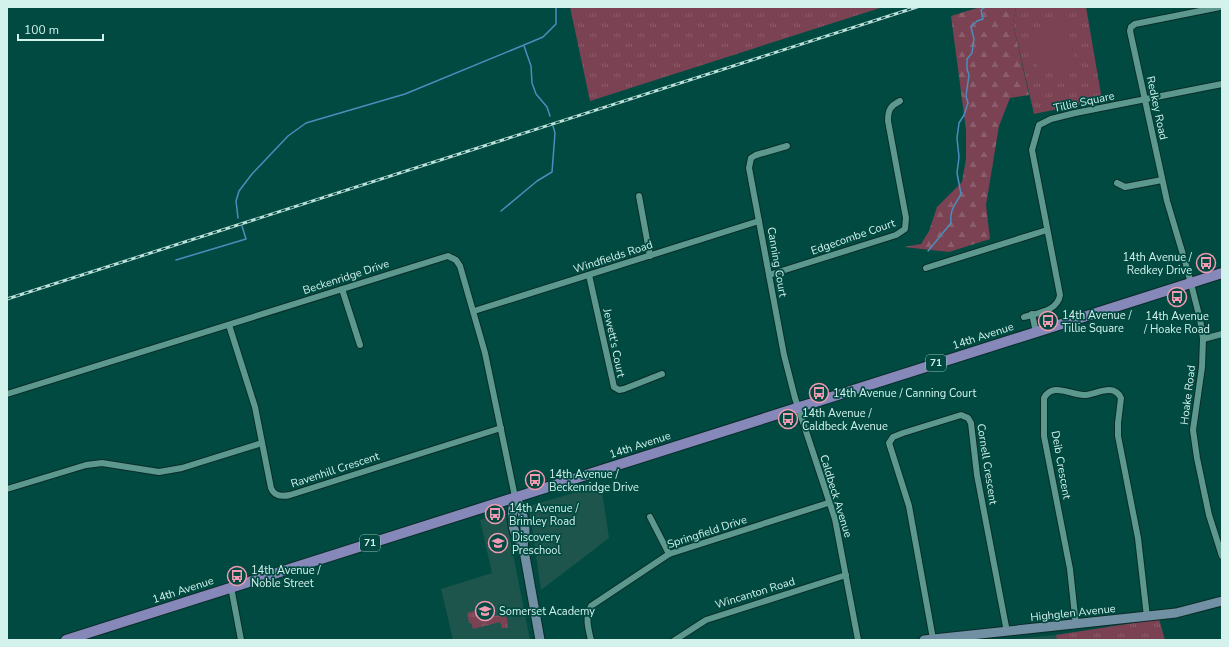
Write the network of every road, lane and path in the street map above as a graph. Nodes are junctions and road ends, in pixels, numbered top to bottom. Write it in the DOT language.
graph roads {
  1 [pos="1220,7"];
  2 [pos="1222,84"];
  3 [pos="1145,100"];
  4 [pos="900,101"];
  5 [pos="788,146"];
  6 [pos="1162,180"];
  7 [pos="1117,183"];
  8 [pos="640,196"];
  9 [pos="759,221"];
  10 [pos="1047,230"];
  11 [pos="650,256"];
  12 [pos="926,268"];
  13 [pos="1222,273"];
  14 [pos="589,275"];
  15 [pos="769,276"];
  16 [pos="1190,282"];
  17 [pos="342,289"];
  18 [pos="474,312"];
  19 [pos="1032,314"];
  20 [pos="1024,317"];
  21 [pos="229,325"];
  22 [pos="1036,332"];
  23 [pos="1222,334"];
  24 [pos="1202,339"];
  25 [pos="360,345"];
  26 [pos="662,374"];
  27 [pos="7,394"];
  28 [pos="798,407"];
  29 [pos="501,428"];
  30 [pos="262,443"];
  31 [pos="7,489"];
  32 [pos="515,496"];
  33 [pos="828,504"];
  34 [pos="650,517"];
  35 [pos="668,554"];
  36 [pos="1222,556"];
  37 [pos="846,575"];
  38 [pos="231,587"];
  39 [pos="1222,600"];
  40 [pos="1147,617"];
  41 [pos="1076,625"];
  42 [pos="1007,632"];
  43 [pos="929,639"];
  44 [pos="66,640"];
  45 [pos="241,640"];
  46 [pos="540,640"];
  47 [pos="591,640"];
  48 [pos="675,640"];
  49 [pos="858,640"];
  1 -- 3 [label="street, Redkey Road"];
  2 -- 3 [label="street"];
  3 -- 6 [label="street, Redkey Road"];
  3 -- 10 [label="street, Tillie Square"];
  4 -- 15 [label="street, Edgecombe Court"];
  5 -- 9 [label="street, Canning Court"];
  6 -- 7 [label="street"];
  6 -- 16 [label="street, Redkey Road"];
  8 -- 11 [label="street"];
  9 -- 11 [label="street, Windfields Road"];
  9 -- 15 [label="street, Canning Court"];
  10 -- 12 [label="street"];
  10 -- 19 [label="street, Tillie Square"];
  11 -- 14 [label="street, Windfields Road"];
  13 -- 16 [label="main road, 14th Avenue / 71"];
  14 -- 18 [label="street, Windfields Road"];
  14 -- 26 [label="street, Jewett's Court"];
  15 -- 28 [label="street, Canning Court"];
  16 -- 22 [label="main road, 14th Avenue / 71"];
  16 -- 24 [label="street, Hoake Road"];
  17 -- 18 [label="street, Beckenridge Drive"];
  17 -- 21 [label="street, Beckenridge Drive"];
  17 -- 25 [label="street"];
  18 -- 29 [label="street, Beckenridge Drive"];
  19 -- 20 [label="street, Tillie Square"];
  19 -- 22 [label="street"];
  21 -- 27 [label="street, Beckenridge Drive"];
  21 -- 30 [label="street, Ravenhill Crescent"];
  22 -- 28 [label="main road, 14th Avenue / 71"];
  23 -- 24 [label="street"];
  24 -- 36 [label="street, Hoake Road"];
  28 -- 32 [label="main road, 14th Avenue / 71"];
  28 -- 33 [label="street, Caldbeck Avenue"];
  29 -- 30 [label="street, Ravenhill Crescent"];
  29 -- 32 [label="street, Beckenridge Drive"];
  30 -- 31 [label="street"];
  32 -- 38 [label="main road, 14th Avenue / 71"];
  32 -- 46 [label="street"];
  33 -- 35 [label="street, Springfield Drive"];
  33 -- 37 [label="street, Caldbeck Avenue"];
  34 -- 35 [label="street"];
  35 -- 47 [label="street, Springfield Drive"];
  37 -- 48 [label="street, Wincanton Road"];
  37 -- 49 [label="street, Caldbeck Avenue"];
  38 -- 44 [label="main road, 14th Avenue / 71"];
  38 -- 45 [label="street"];
  39 -- 40 [label="street, Highglen Avenue"];
  40 -- 41 [label="street, Highglen Avenue"];
  40 -- 41 [label="street, Deib Crescent"];
  41 -- 42 [label="street, Highglen Avenue"];
  42 -- 43 [label="street, Highglen Avenue"];
  42 -- 43 [label="street, Cornell Crescent"];
}
